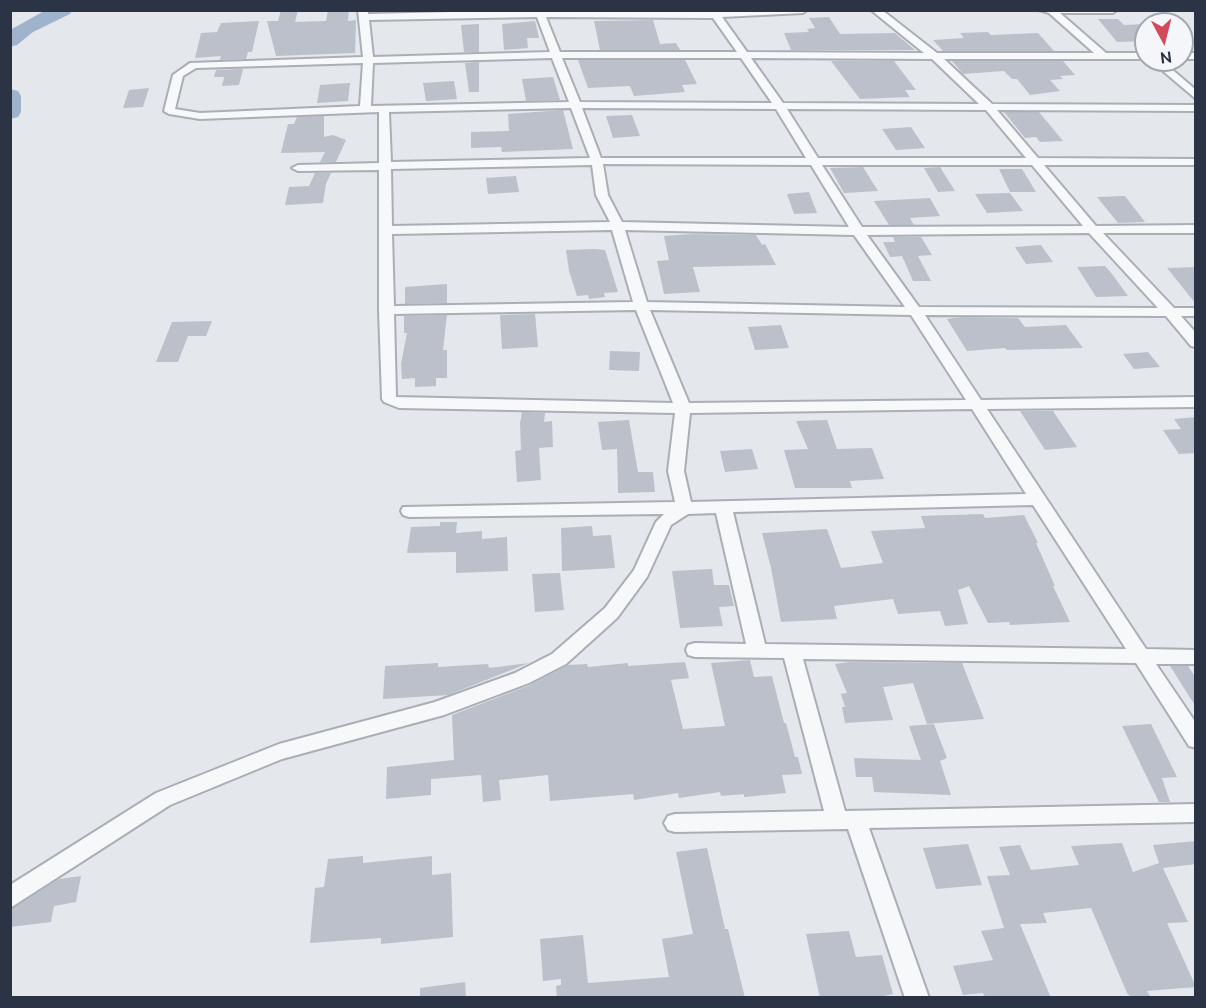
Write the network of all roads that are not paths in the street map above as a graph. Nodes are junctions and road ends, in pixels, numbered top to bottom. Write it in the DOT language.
graph roads {
  1 [pos="803,10"];
  2 [pos="874,10"];
  3 [pos="1043,10"];
  4 [pos="1113,10"];
  5 [pos="1051,11"];
  6 [pos="539,12"];
  7 [pos="714,13"];
  8 [pos="363,14"];
  9 [pos="554,55"];
  10 [pos="1104,56"];
  11 [pos="1134,56"];
  12 [pos="745,57"];
  13 [pos="936,57"];
  14 [pos="368,60"];
  15 [pos="1169,72"];
  16 [pos="1196,96"];
  17 [pos="575,105"];
  18 [pos="779,105"];
  19 [pos="988,106"];
  20 [pos="1196,108"];
  21 [pos="365,109"];
  22 [pos="384,109"];
  23 [pos="811,160"];
  24 [pos="597,161"];
  25 [pos="1036,161"];
  26 [pos="1196,162"];
  27 [pos="386,166"];
  28 [pos="298,168"];
  29 [pos="617,226"];
  30 [pos="1092,229"];
  31 [pos="1196,229"];
  32 [pos="386,230"];
  33 [pos="858,231"];
  34 [pos="641,306"];
  35 [pos="386,310"];
  36 [pos="915,311"];
  37 [pos="1170,312"];
  38 [pos="1196,312"];
  39 [pos="1196,343"];
  40 [pos="1196,402"];
  41 [pos="974,403"];
  42 [pos="683,408"];
  43 [pos="1037,499"];
  44 [pos="723,506"];
  45 [pos="684,508"];
  46 [pos="409,511"];
  47 [pos="695,650"];
  48 [pos="757,651"];
  49 [pos="792,652"];
  50 [pos="1139,657"];
  51 [pos="1196,657"];
  52 [pos="1196,740"];
  53 [pos="1196,813"];
  54 [pos="847,820"];
  55 [pos="675,823"];
  56 [pos="10,898"];
  57 [pos="916,998"];
  1 -- 7 [label="street"];
  2 -- 13 [label="street"];
  3 -- 5 [label="street"];
  4 -- 5 [label="street"];
  5 -- 10 [label="street"];
  6 -- 7 [label="street"];
  6 -- 8 [label="street"];
  6 -- 9 [label="street"];
  7 -- 12 [label="street"];
  8 -- 14 [label="street"];
  9 -- 12 [label="street"];
  9 -- 14 [label="street"];
  9 -- 17 [label="street"];
  10 -- 11 [label="street"];
  10 -- 13 [label="street"];
  12 -- 13 [label="street"];
  12 -- 18 [label="street"];
  13 -- 19 [label="street"];
  14 -- 21 [label="street"];
  14 -- 21 [label="street"];
  15 -- 16 [label="street"];
  17 -- 18 [label="street"];
  17 -- 22 [label="street"];
  17 -- 24 [label="street"];
  18 -- 19 [label="street"];
  18 -- 23 [label="street"];
  19 -- 20 [label="street"];
  19 -- 25 [label="street"];
  21 -- 22 [label="street"];
  22 -- 27 [label="street"];
  23 -- 24 [label="street"];
  23 -- 25 [label="street"];
  23 -- 33 [label="street"];
  24 -- 27 [label="street"];
  24 -- 29 [label="street"];
  25 -- 26 [label="street"];
  25 -- 30 [label="street"];
  27 -- 28 [label="street"];
  27 -- 32 [label="street"];
  29 -- 32 [label="street"];
  29 -- 33 [label="street"];
  29 -- 34 [label="street"];
  30 -- 31 [label="street"];
  30 -- 33 [label="street"];
  30 -- 37 [label="street"];
  32 -- 35 [label="street"];
  33 -- 36 [label="street"];
  34 -- 35 [label="street"];
  34 -- 36 [label="street"];
  34 -- 42 [label="street"];
  35 -- 42 [label="street"];
  36 -- 37 [label="street"];
  36 -- 41 [label="street"];
  37 -- 38 [label="street"];
  37 -- 39 [label="street"];
  40 -- 41 [label="street"];
  41 -- 42 [label="street"];
  41 -- 43 [label="street"];
  42 -- 45 [label="street"];
  43 -- 44 [label="street"];
  43 -- 50 [label="street"];
  44 -- 45 [label="street"];
  44 -- 48 [label="street"];
  45 -- 46 [label="street"];
  45 -- 56 [label="street"];
  47 -- 48 [label="street"];
  48 -- 49 [label="street"];
  49 -- 50 [label="street"];
  49 -- 54 [label="street"];
  50 -- 51 [label="street"];
  50 -- 52 [label="street"];
  53 -- 54 [label="street"];
  54 -- 55 [label="street"];
  54 -- 57 [label="street"];
}
